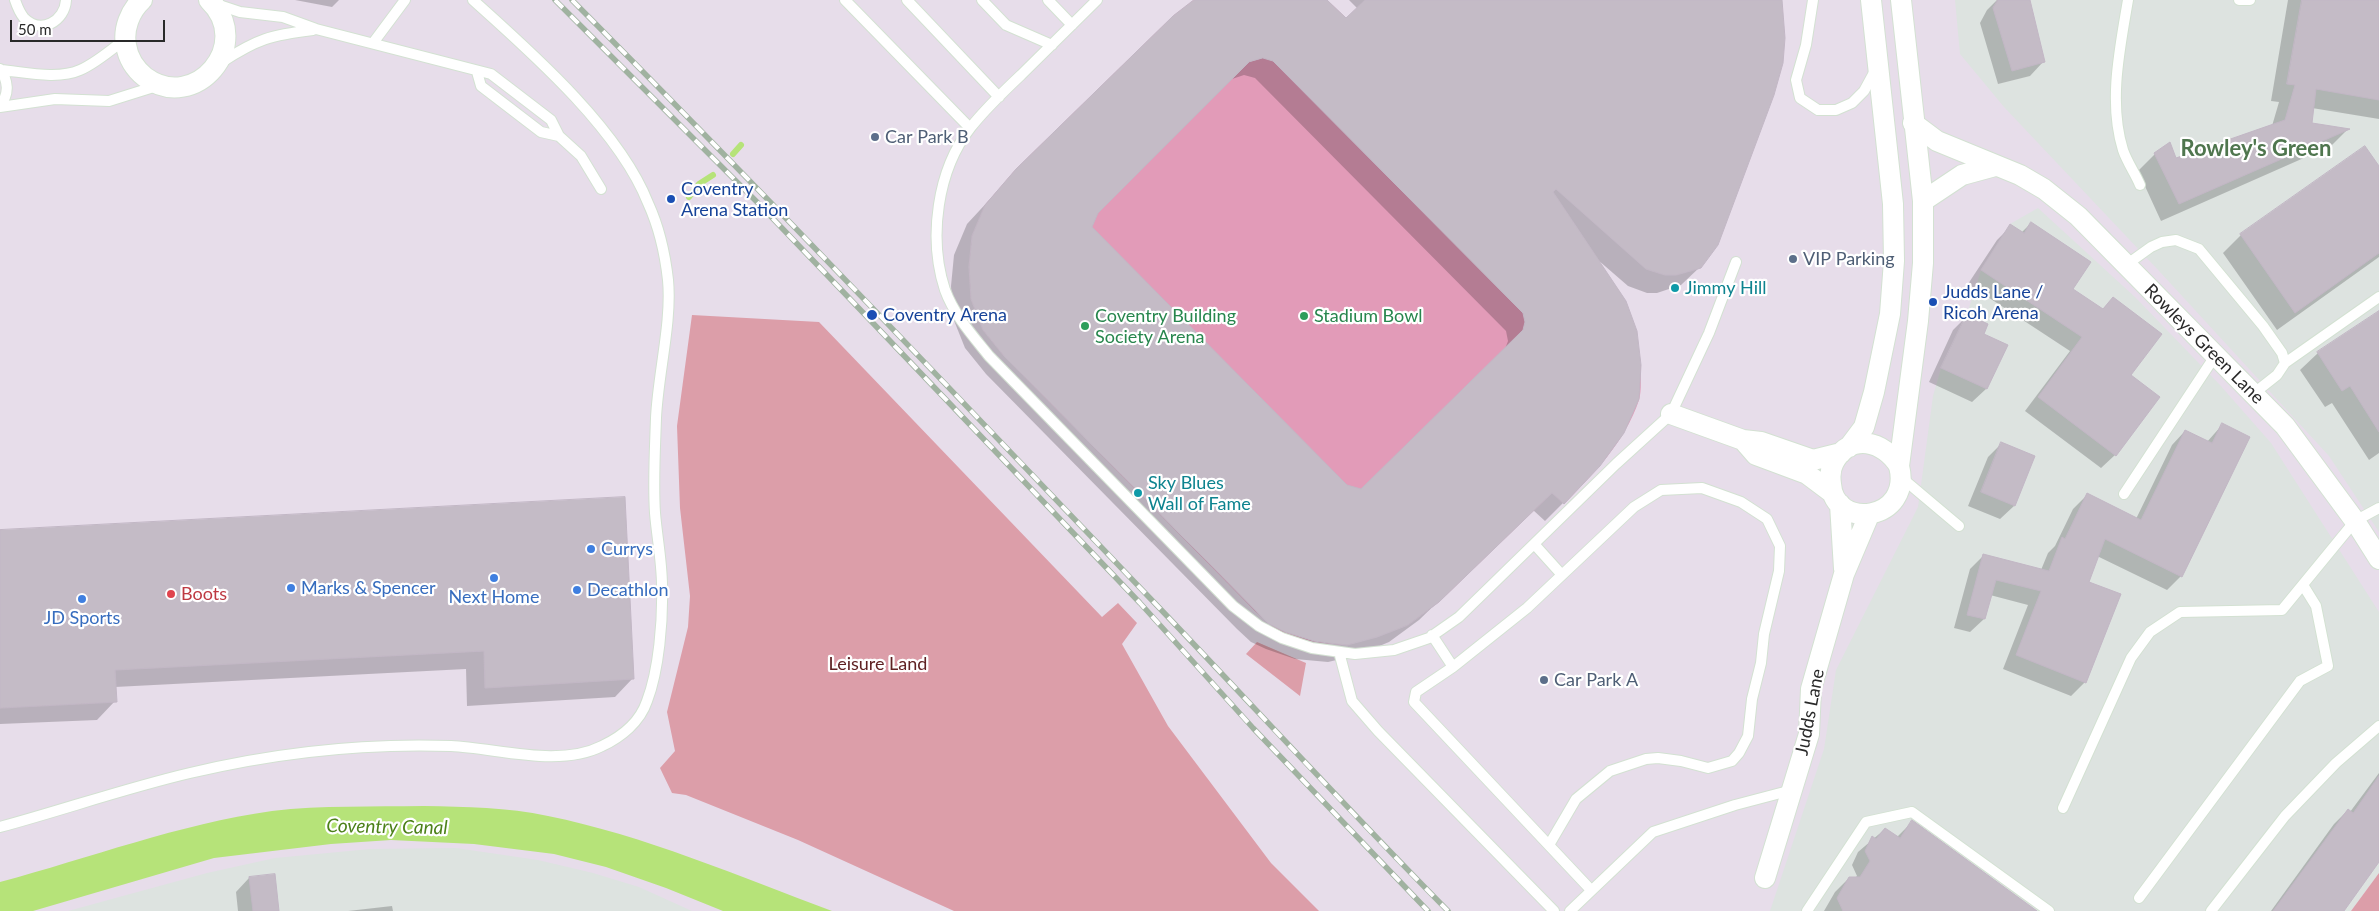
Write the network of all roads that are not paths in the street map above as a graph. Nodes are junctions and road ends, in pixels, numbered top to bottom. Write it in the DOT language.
graph roads {
  1 [pos="15,0"];
  2 [pos="66,0"];
  3 [pos="405,0"];
  4 [pos="472,0"];
  5 [pos="846,0"];
  6 [pos="907,0"];
  7 [pos="982,0"];
  8 [pos="1048,0"];
  9 [pos="1097,0"];
  10 [pos="1813,0"];
  11 [pos="1871,0"];
  12 [pos="2128,0"];
  13 [pos="2239,0"];
  14 [pos="141,1"];
  15 [pos="1901,1"];
  16 [pos="2250,1"];
  17 [pos="211,2"];
  18 [pos="1072,24"];
  19 [pos="316,29"];
  20 [pos="126,39"];
  21 [pos="373,43"];
  22 [pos="1052,45"];
  23 [pos="217,65"];
  24 [pos="1878,65"];
  25 [pos="1,70"];
  26 [pos="477,72"];
  27 [pos="161,85"];
  28 [pos="999,97"];
  29 [pos="0,106"];
  30 [pos="1913,123"];
  31 [pos="970,128"];
  32 [pos="559,136"];
  33 [pos="1995,166"];
  34 [pos="2140,185"];
  35 [pos="601,189"];
  36 [pos="1923,201"];
  37 [pos="1736,262"];
  38 [pos="2126,265"];
  39 [pos="2379,298"];
  40 [pos="2215,356"];
  41 [pos="2285,363"];
  42 [pos="2253,394"];
  43 [pos="1671,414"];
  44 [pos="1743,440"];
  45 [pos="1845,450"];
  46 [pos="1900,472"];
  47 [pos="2124,494"];
  48 [pos="1836,498"];
  49 [pos="2379,508"];
  50 [pos="1870,515"];
  51 [pos="2355,521"];
  52 [pos="1959,526"];
  53 [pos="1535,545"];
  54 [pos="2379,559"];
  55 [pos="1844,574"];
  56 [pos="1562,575"];
  57 [pos="2303,585"];
  58 [pos="1432,635"];
  59 [pos="1338,652"];
  60 [pos="1453,667"];
  61 [pos="2379,726"];
  62 [pos="1792,790"];
  63 [pos="2063,808"];
  64 [pos="0,827"];
  65 [pos="1549,845"];
  66 [pos="1765,878"];
  67 [pos="1592,890"];
  68 [pos="2140,898"];
  69 [pos="1554,911"];
  70 [pos="1570,911"];
  71 [pos="1807,911"];
  72 [pos="2049,911"];
  73 [pos="2211,911"];
  1 -- 2 [label="lane"];
  3 -- 21 [label="lane"];
  4 -- 64 [label="lane"];
  5 -- 31 [label="lane"];
  6 -- 28 [label="lane"];
  7 -- 22 [label="lane"];
  8 -- 18 [label="lane"];
  9 -- 18 [label="lane"];
  10 -- 24 [label="lane"];
  11 -- 24 [label="street"];
  12 -- 34 [label="lane"];
  13 -- 16 [label="lane"];
  14 -- 20 [label="street"];
  15 -- 30 [label="street"];
  17 -- 19 [label="lane"];
  17 -- 23 [label="street"];
  18 -- 22 [label="lane"];
  19 -- 21 [label="lane"];
  19 -- 23 [label="lane"];
  20 -- 25 [label="lane"];
  20 -- 27 [label="street"];
  21 -- 26 [label="lane"];
  22 -- 28 [label="lane"];
  23 -- 27 [label="street"];
  24 -- 45 [label="street"];
  25 -- 29 [label="lane"];
  26 -- 32 [label="lane"];
  26 -- 32 [label="lane"];
  27 -- 29 [label="lane"];
  28 -- 31 [label="lane"];
  30 -- 33 [label="street, Rowleys Green Lane"];
  30 -- 36 [label="street"];
  31 -- 59 [label="lane"];
  32 -- 35 [label="lane"];
  33 -- 36 [label="street"];
  33 -- 38 [label="street, Rowleys Green Lane"];
  36 -- 46 [label="street"];
  37 -- 43 [label="lane"];
  38 -- 40 [label="street, Rowleys Green Lane"];
  38 -- 41 [label="lane"];
  39 -- 41 [label="lane"];
  40 -- 42 [label="street, Rowleys Green Lane"];
  40 -- 47 [label="lane"];
  41 -- 42 [label="lane"];
  42 -- 51 [label="street, Rowleys Green Lane"];
  43 -- 44 [label="street"];
  43 -- 53 [label="lane"];
  44 -- 45 [label="street"];
  44 -- 48 [label="street"];
  45 -- 46 [label="street"];
  45 -- 48 [label="street"];
  46 -- 50 [label="street"];
  46 -- 52 [label="lane"];
  48 -- 50 [label="street"];
  48 -- 55 [label="street, Judds Lane"];
  49 -- 51 [label="lane"];
  50 -- 55 [label="street, Judds Lane"];
  51 -- 54 [label="street, Rowleys Green Lane"];
  51 -- 57 [label="lane"];
  53 -- 56 [label="lane"];
  53 -- 58 [label="lane"];
  55 -- 62 [label="street, Judds Lane"];
  56 -- 60 [label="lane"];
  56 -- 65 [label="lane"];
  57 -- 63 [label="lane"];
  57 -- 68 [label="lane"];
  58 -- 59 [label="lane"];
  58 -- 60 [label="lane"];
  59 -- 69 [label="lane"];
  60 -- 65 [label="lane"];
  61 -- 73 [label="lane"];
  62 -- 66 [label="street, Judds Lane"];
  62 -- 67 [label="lane"];
  65 -- 67 [label="lane"];
  67 -- 70 [label="lane"];
  71 -- 72 [label="lane"];
}
